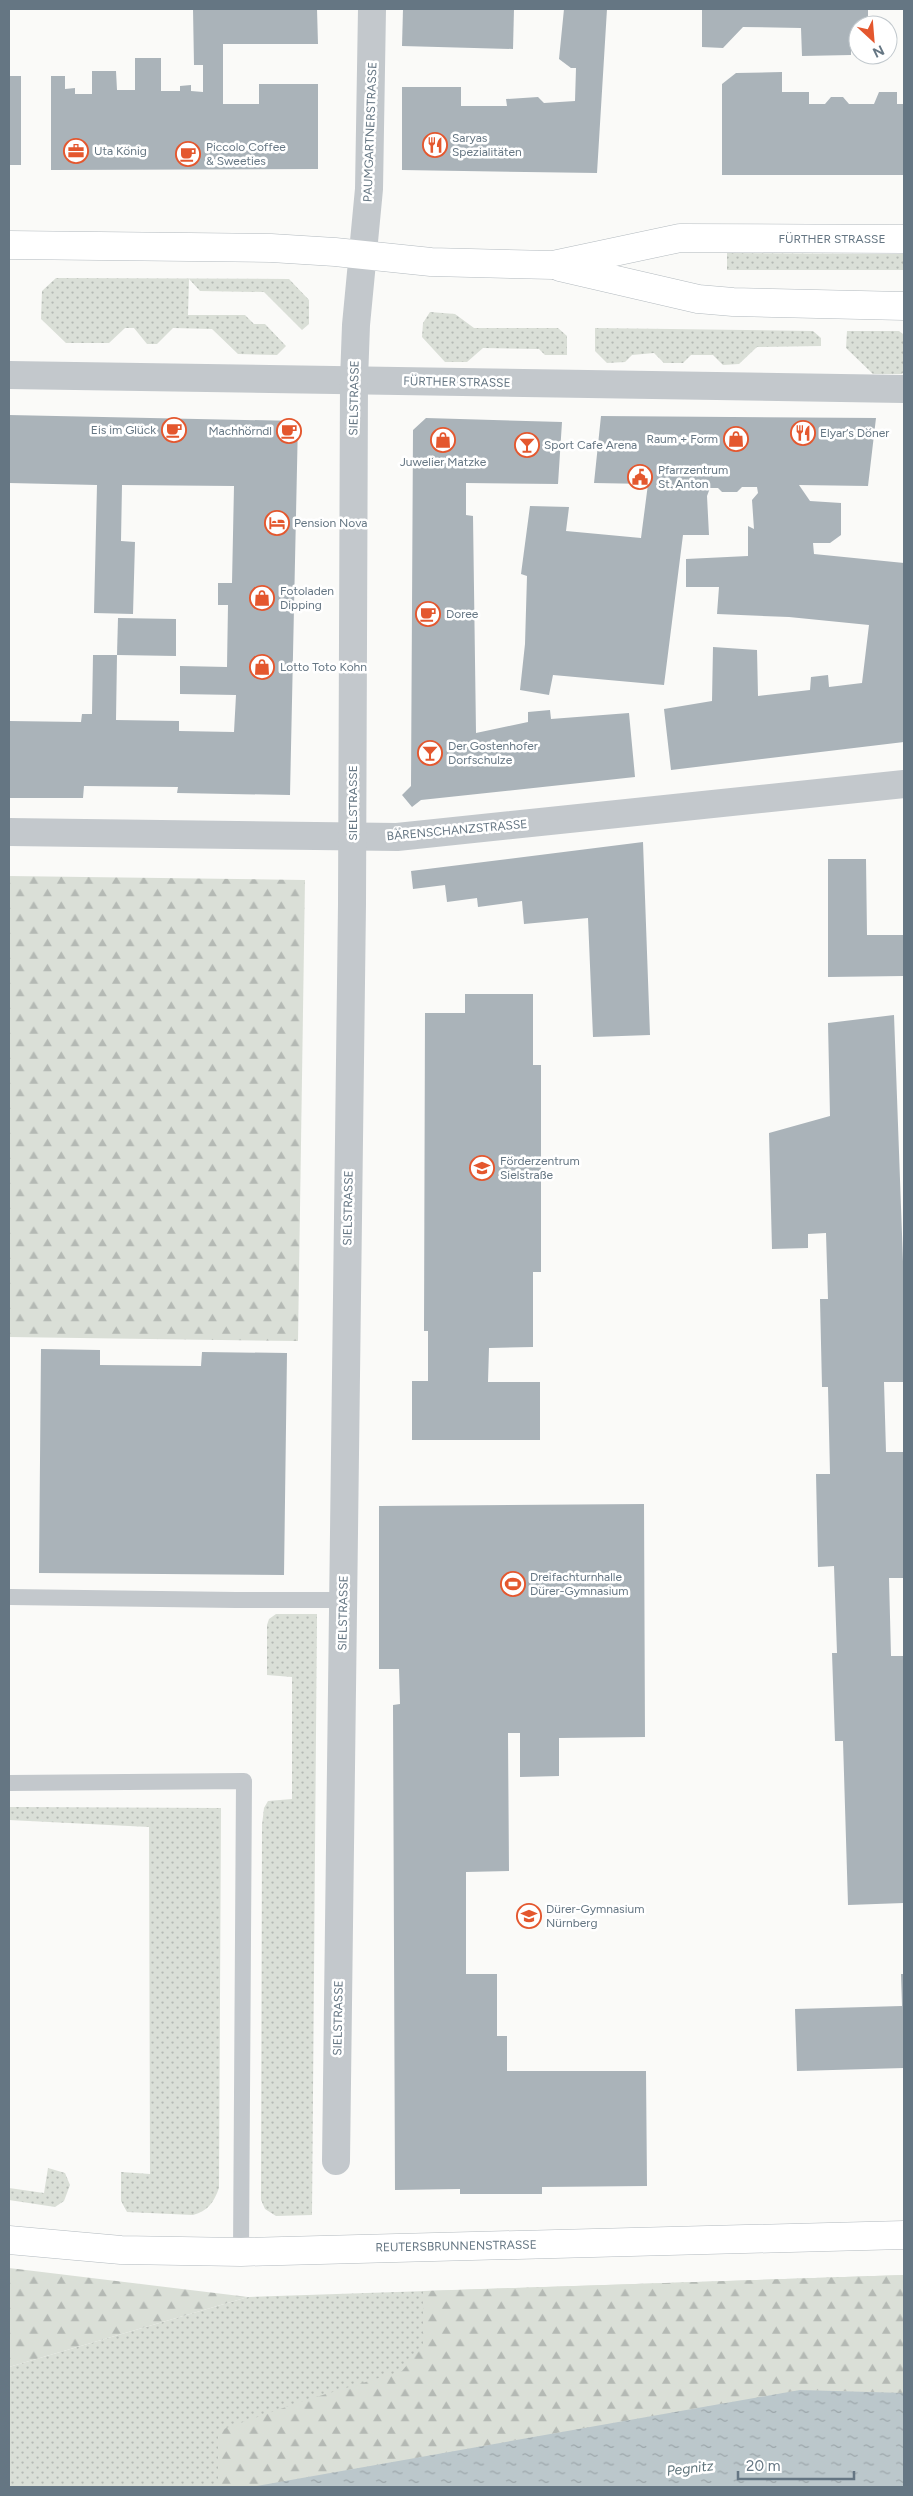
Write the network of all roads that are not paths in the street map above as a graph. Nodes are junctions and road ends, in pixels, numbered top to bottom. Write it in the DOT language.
graph roads {
  1 [pos="372,9"];
  2 [pos="904,239"];
  3 [pos="9,245"];
  4 [pos="363,255"];
  5 [pos="553,265"];
  6 [pos="904,306"];
  7 [pos="9,375"];
  8 [pos="354,380"];
  9 [pos="904,389"];
  10 [pos="904,784"];
  11 [pos="9,832"];
  12 [pos="353,836"];
  13 [pos="9,1596"];
  14 [pos="343,1600"];
  15 [pos="9,1783"];
  16 [pos="336,2162"];
  17 [pos="904,2235"];
  18 [pos="9,2240"];
  19 [pos="241,2252"];
  1 -- 4 [label="street, PAUMGARTNERSTRASSE"];
  2 -- 5 [label="main road, FÜRTHER STRASSE"];
  3 -- 4 [label="main road, FÜRTHER STRASSE"];
  4 -- 5 [label="main road, FÜRTHER STRASSE"];
  4 -- 8 [label="street, SIELSTRASSE"];
  5 -- 6 [label="main road, FÜRTHER STRASSE"];
  7 -- 8 [label="street, FÜRTHER STRASSE"];
  8 -- 9 [label="street, FÜRTHER STRASSE"];
  8 -- 12 [label="street, SIELSTRASSE"];
  10 -- 12 [label="street, BÄRENSCHANZSTRASSE"];
  11 -- 12 [label="street, BÄRENSCHANZSTRASSE"];
  12 -- 14 [label="street, SIELSTRASSE"];
  13 -- 14 [label="lane"];
  14 -- 16 [label="street, SIELSTRASSE"];
  15 -- 19 [label="lane"];
  17 -- 19 [label="main road, REUTERSBRUNNENSTRASSE"];
  18 -- 19 [label="main road, REUTERSBRUNNENSTRASSE"];
}
